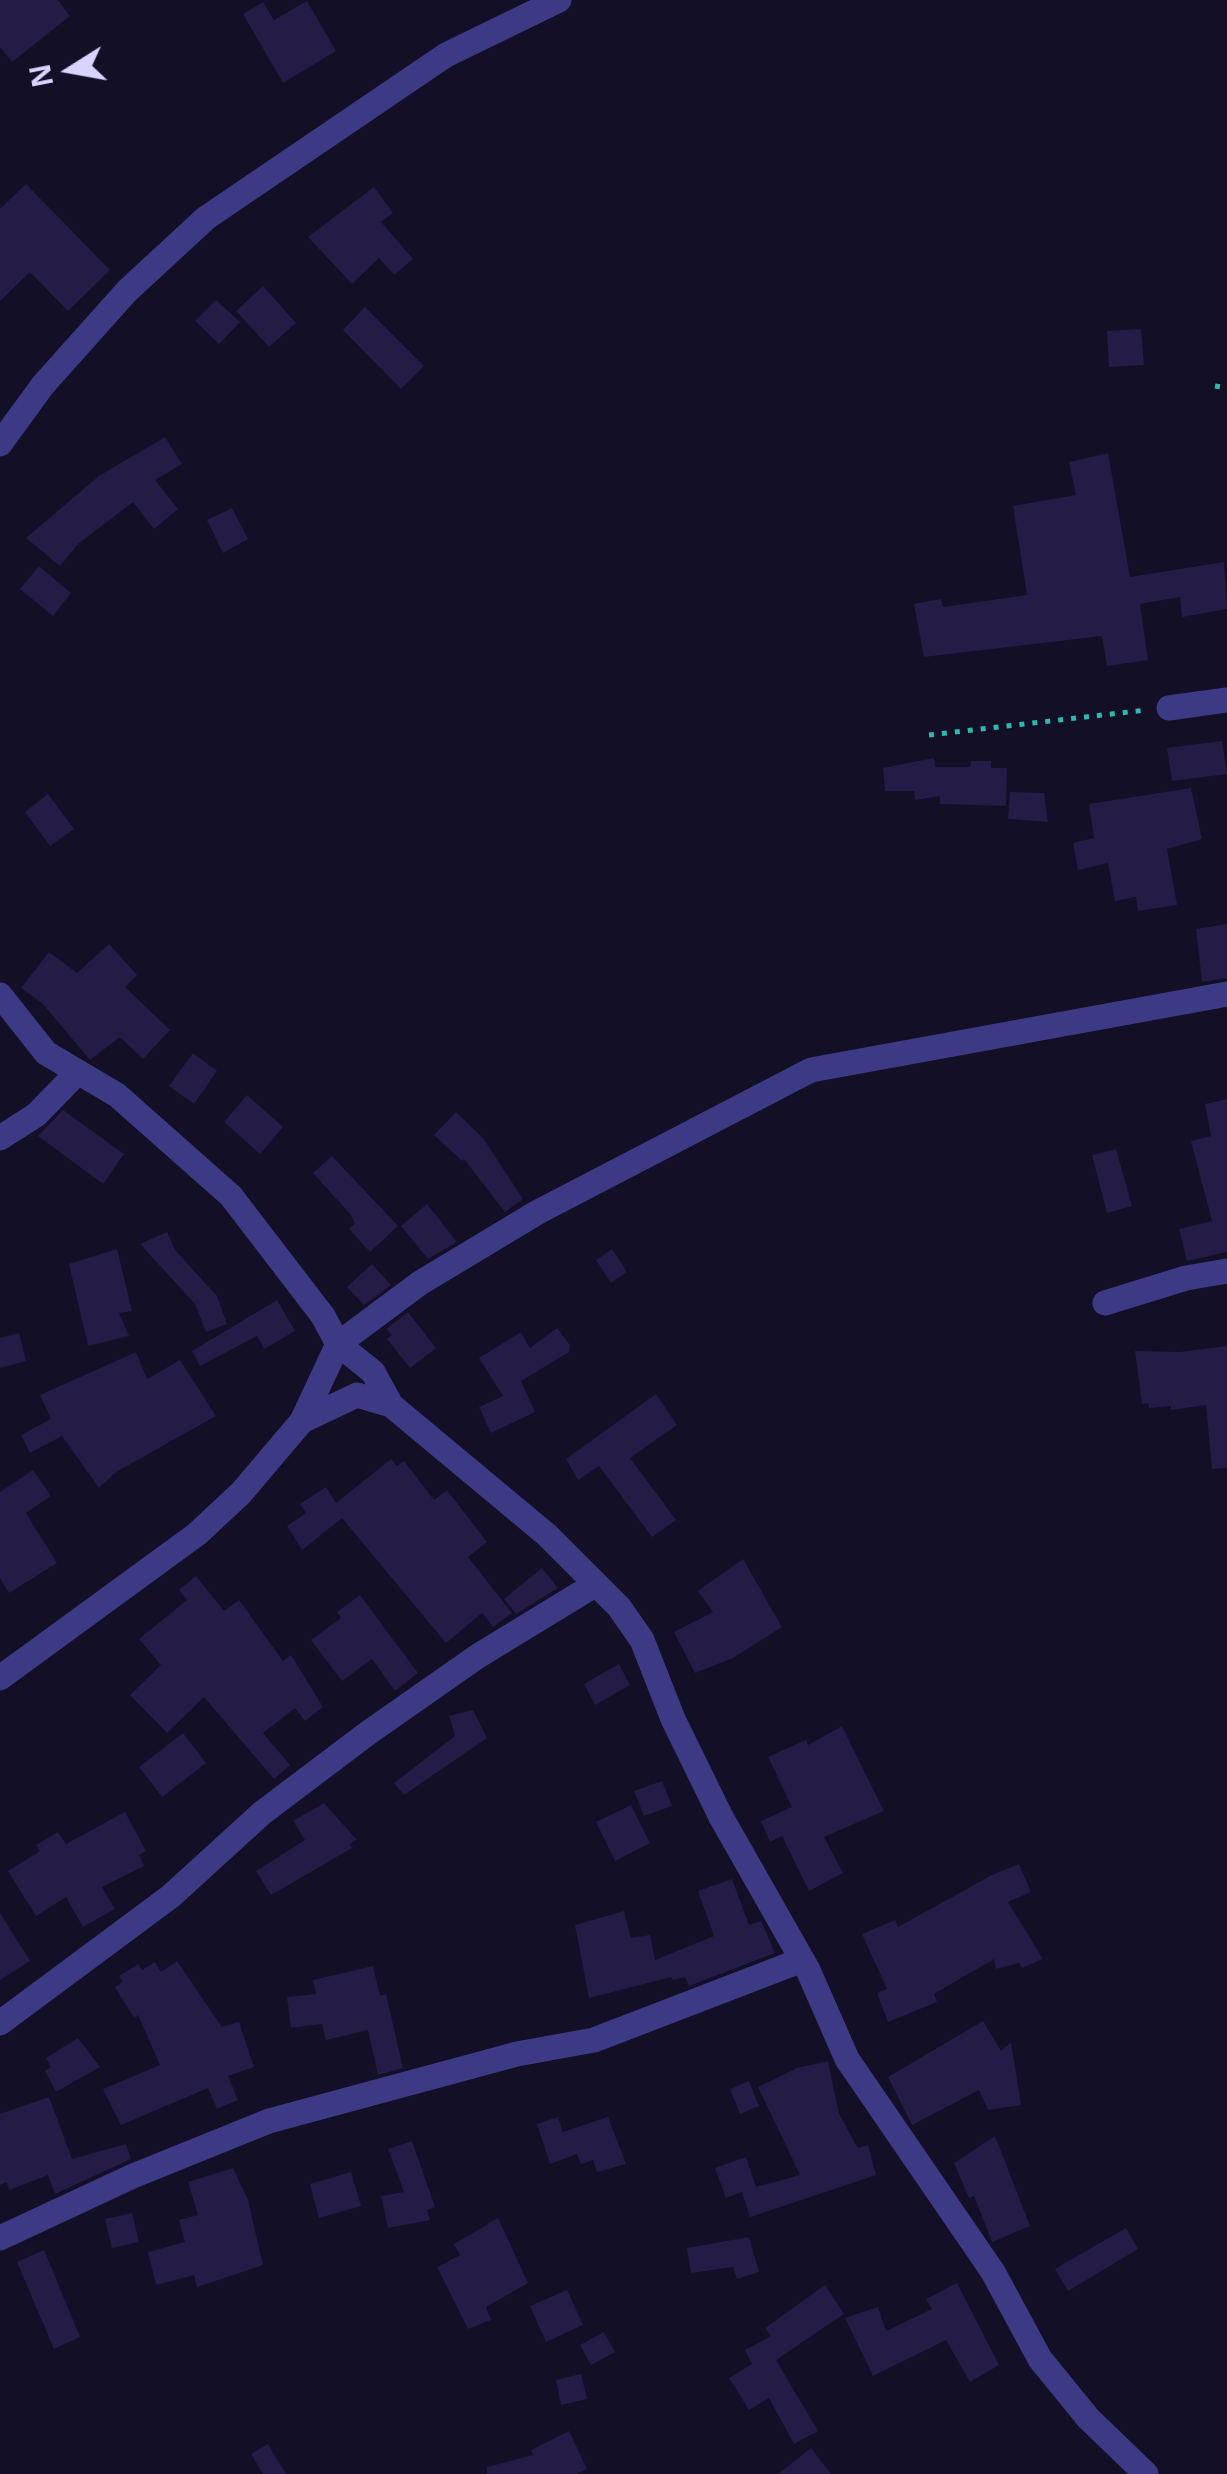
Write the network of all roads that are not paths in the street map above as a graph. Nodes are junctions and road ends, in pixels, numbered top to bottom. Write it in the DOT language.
graph roads {
  1 [pos="559,0"];
  2 [pos="0,443"];
  3 [pos="1227,700"];
  4 [pos="1169,708"];
  5 [pos="1227,994"];
  6 [pos="0,995"];
  7 [pos="78,1072"];
  8 [pos="0,1138"];
  9 [pos="1227,1271"];
  10 [pos="1105,1303"];
  11 [pos="338,1344"];
  12 [pos="391,1405"];
  13 [pos="302,1421"];
  14 [pos="596,1584"];
  15 [pos="0,1678"];
  16 [pos="802,1960"];
  17 [pos="0,2023"];
  18 [pos="0,2238"];
  19 [pos="1146,2474"];
  1 -- 2 [label="street"];
  3 -- 4 [label="street"];
  5 -- 11 [label="street"];
  6 -- 7 [label="street"];
  7 -- 8 [label="street"];
  7 -- 11 [label="street"];
  9 -- 10 [label="street"];
  11 -- 12 [label="street"];
  11 -- 13 [label="street"];
  12 -- 13 [label="street"];
  12 -- 14 [label="street"];
  13 -- 15 [label="street"];
  14 -- 16 [label="street"];
  14 -- 17 [label="street"];
  16 -- 18 [label="street"];
  16 -- 19 [label="street"];
}
